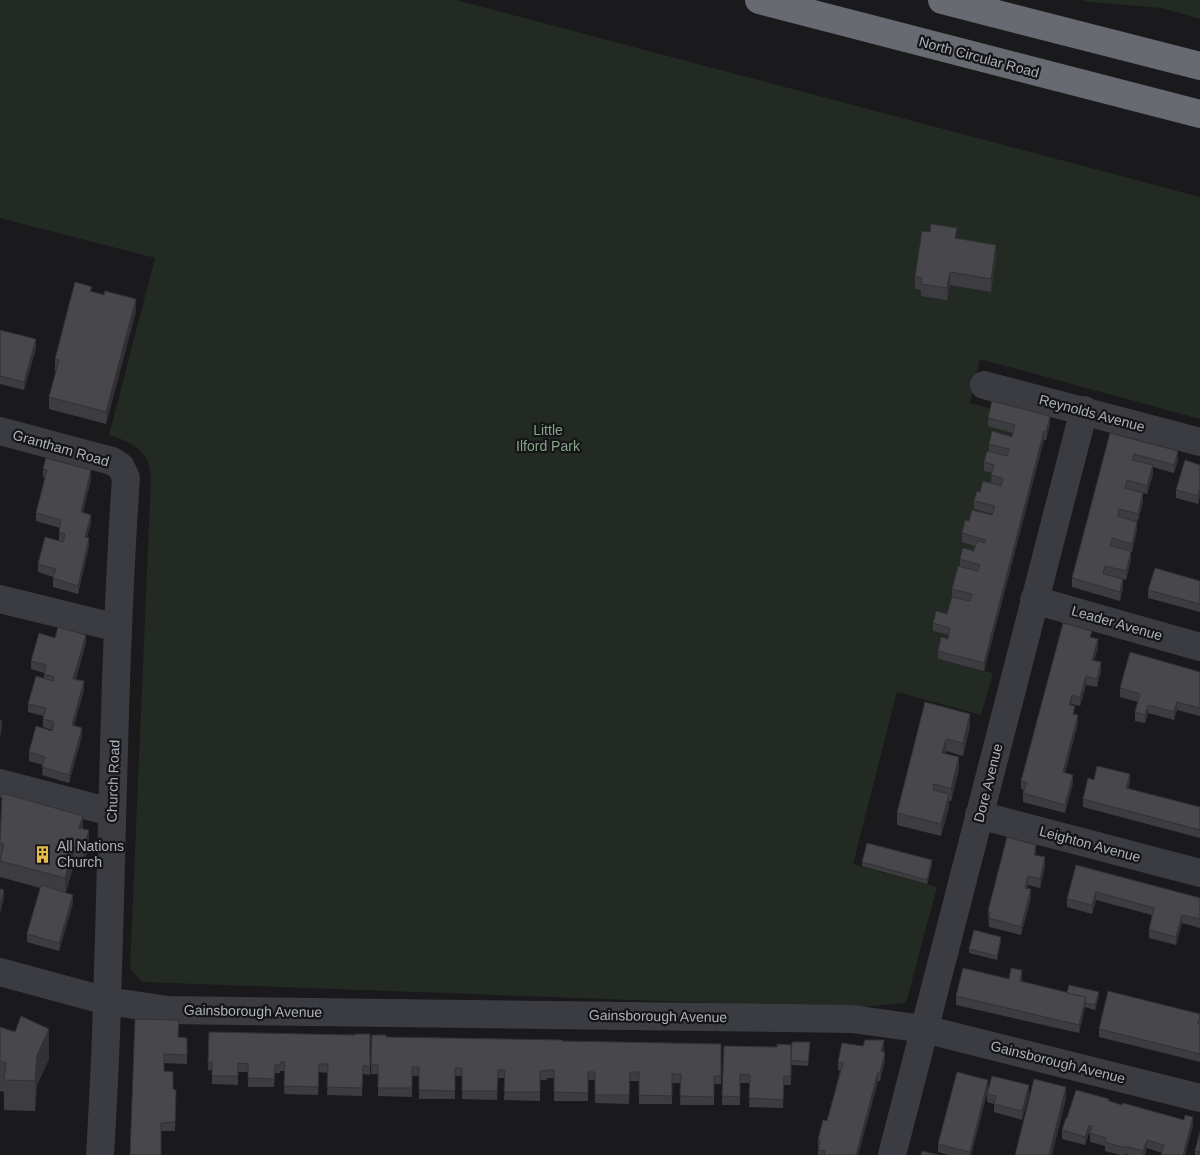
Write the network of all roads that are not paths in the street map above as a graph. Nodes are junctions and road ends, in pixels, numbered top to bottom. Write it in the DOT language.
graph roads {
  1 [pos="759,0"];
  2 [pos="942,0"];
  3 [pos="1200,66"];
  4 [pos="1200,114"];
  5 [pos="984,385"];
  6 [pos="1084,410"];
  7 [pos="0,431"];
  8 [pos="1200,442"];
  9 [pos="121,467"];
  10 [pos="0,599"];
  11 [pos="1034,600"];
  12 [pos="118,628"];
  13 [pos="1200,647"];
  14 [pos="0,784"];
  15 [pos="112,812"];
  16 [pos="979,814"];
  17 [pos="1200,873"];
  18 [pos="0,972"];
  19 [pos="107,1000"];
  20 [pos="924,1029"];
  21 [pos="1200,1098"];
  22 [pos="100,1155"];
  23 [pos="892,1155"];
  1 -- 4 [label="highway, North Circular Road"];
  2 -- 3 [label="highway"];
  5 -- 6 [label="street, Reynolds Avenue"];
  6 -- 8 [label="street, Reynolds Avenue"];
  6 -- 11 [label="street, Dore Avenue"];
  7 -- 9 [label="street, Grantham Road"];
  9 -- 12 [label="street, Church Road"];
  10 -- 12 [label="street"];
  11 -- 13 [label="street, Leader Avenue"];
  11 -- 16 [label="street, Dore Avenue"];
  12 -- 15 [label="street, Church Road"];
  14 -- 15 [label="street"];
  15 -- 19 [label="street, Church Road"];
  16 -- 17 [label="street, Leighton Avenue"];
  16 -- 20 [label="street, Dore Avenue"];
  18 -- 19 [label="street, Gainsborough Avenue"];
  19 -- 20 [label="street, Gainsborough Avenue"];
  19 -- 22 [label="street, Church Road"];
  20 -- 21 [label="street, Gainsborough Avenue"];
  20 -- 23 [label="street, Dore Avenue"];
}
